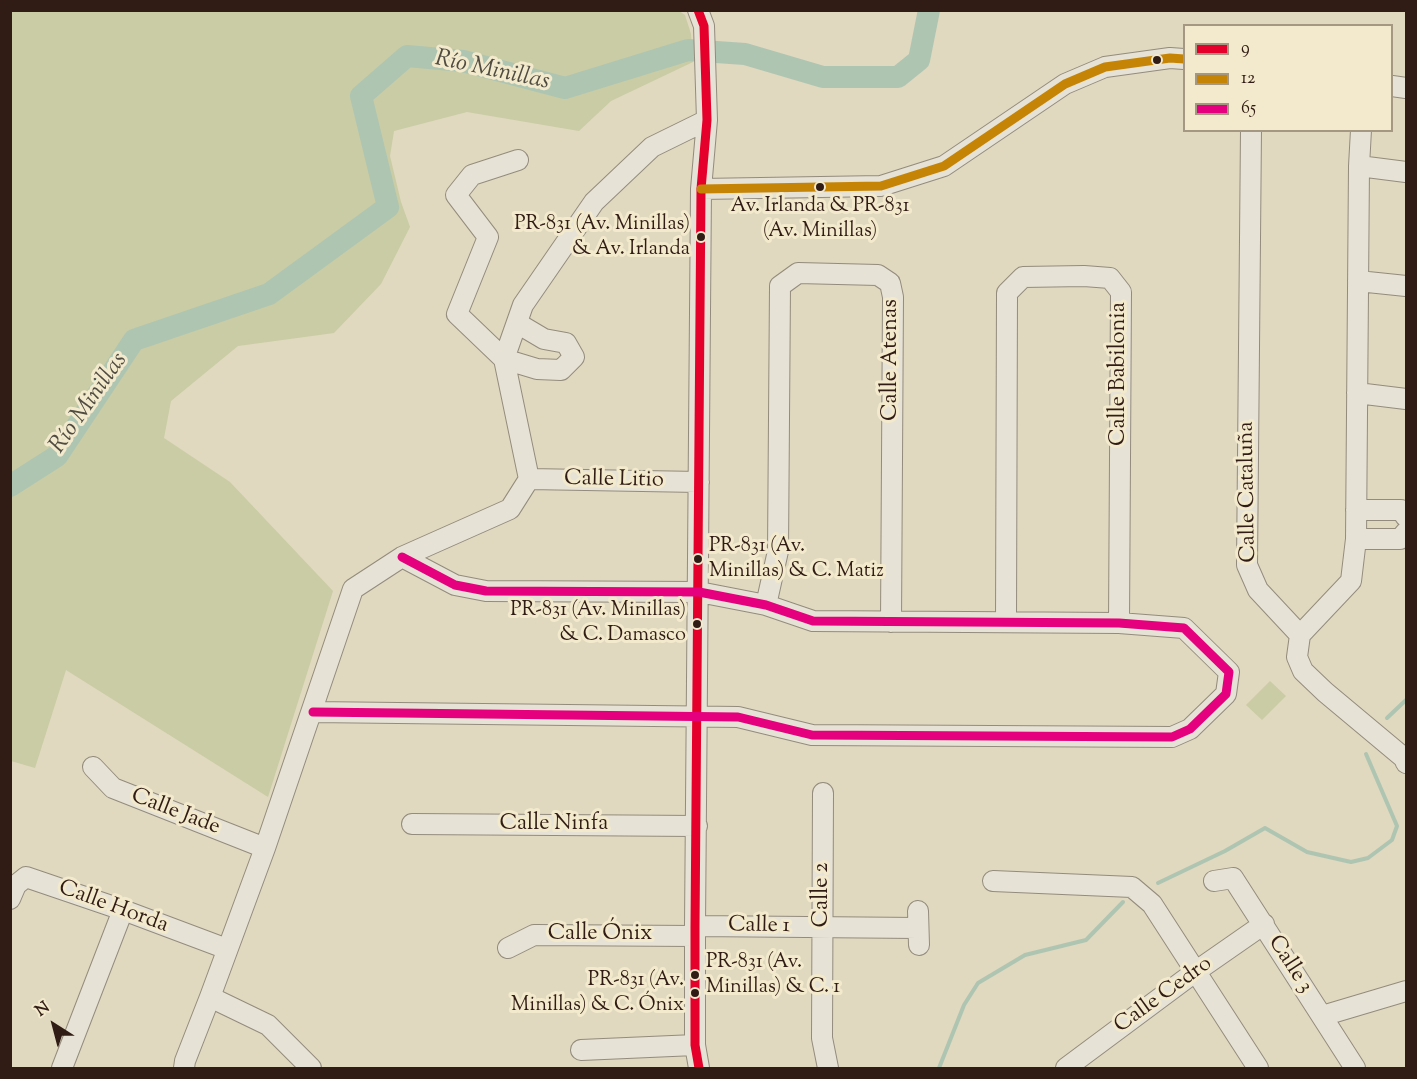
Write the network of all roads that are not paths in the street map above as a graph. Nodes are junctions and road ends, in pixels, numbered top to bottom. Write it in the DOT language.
graph roads {
  1 [pos="701,18"];
  2 [pos="1183,59"];
  3 [pos="707,120"];
  4 [pos="1251,132"];
  5 [pos="1361,132"];
  6 [pos="518,159"];
  7 [pos="1359,166"];
  8 [pos="1407,172"];
  9 [pos="701,189"];
  10 [pos="1358,281"];
  11 [pos="1407,286"];
  12 [pos="517,322"];
  13 [pos="504,358"];
  14 [pos="1357,393"];
  15 [pos="1407,399"];
  16 [pos="529,479"];
  17 [pos="699,482"];
  18 [pos="1356,510"];
  19 [pos="1407,517"];
  20 [pos="1407,532"];
  21 [pos="1356,539"];
  22 [pos="402,557"];
  23 [pos="699,592"];
  24 [pos="766,605"];
  25 [pos="891,622"];
  26 [pos="1006,622"];
  27 [pos="1119,623"];
  28 [pos="1300,635"];
  29 [pos="313,712"];
  30 [pos="698,715"];
  31 [pos="1407,763"];
  32 [pos="93,767"];
  33 [pos="823,793"];
  34 [pos="412,824"];
  35 [pos="697,826"];
  36 [pos="265,848"];
  37 [pos="1214,881"];
  38 [pos="993,882"];
  39 [pos="10,899"];
  40 [pos="123,910"];
  41 [pos="1264,924"];
  42 [pos="822,928"];
  43 [pos="918,928"];
  44 [pos="695,931"];
  45 [pos="508,948"];
  46 [pos="227,949"];
  47 [pos="1196,972"];
  48 [pos="1407,992"];
  49 [pos="210,997"];
  50 [pos="1322,1016"];
  51 [pos="695,1045"];
  52 [pos="581,1050"];
  53 [pos="1256,1067"];
  54 [pos="62,1068"];
  55 [pos="184,1068"];
  56 [pos="311,1068"];
  57 [pos="699,1068"];
  58 [pos="828,1068"];
  59 [pos="1066,1068"];
  60 [pos="1355,1068"];
  1 -- 3 [label="street"];
  2 -- 9 [label="street"];
  3 -- 9 [label="street"];
  3 -- 12 [label="street"];
  4 -- 28 [label="street, Calle Cataluña"];
  5 -- 7 [label="street"];
  6 -- 13 [label="street"];
  7 -- 8 [label="street"];
  7 -- 10 [label="street"];
  9 -- 17 [label="street"];
  10 -- 11 [label="street"];
  10 -- 14 [label="street"];
  12 -- 13 [label="street"];
  12 -- 13 [label="street"];
  13 -- 16 [label="street"];
  14 -- 15 [label="street"];
  14 -- 18 [label="street"];
  16 -- 17 [label="street, Calle Litio"];
  16 -- 22 [label="street"];
  17 -- 23 [label="street"];
  18 -- 19 [label="street"];
  18 -- 21 [label="street"];
  20 -- 21 [label="street"];
  21 -- 28 [label="street"];
  22 -- 23 [label="street"];
  22 -- 29 [label="street"];
  23 -- 24 [label="street"];
  23 -- 30 [label="street"];
  24 -- 25 [label="street"];
  24 -- 25 [label="street, Calle Atenas"];
  25 -- 26 [label="street"];
  26 -- 27 [label="street"];
  26 -- 27 [label="street, Calle Babilonia"];
  27 -- 30 [label="street"];
  28 -- 31 [label="street"];
  29 -- 30 [label="street"];
  29 -- 36 [label="street"];
  30 -- 35 [label="street"];
  32 -- 36 [label="street, Calle Jade"];
  33 -- 42 [label="street, Calle 2"];
  34 -- 35 [label="street, Calle Ninfa"];
  35 -- 44 [label="street"];
  36 -- 46 [label="street"];
  37 -- 41 [label="street, Calle 3"];
  38 -- 47 [label="street"];
  39 -- 40 [label="street, Calle Horda"];
  40 -- 46 [label="street, Calle Horda"];
  40 -- 54 [label="street"];
  41 -- 47 [label="street, Calle Cedro"];
  41 -- 50 [label="street, Calle 3"];
  42 -- 43 [label="street, Calle 1"];
  42 -- 44 [label="street, Calle 1"];
  42 -- 58 [label="street, Calle 2"];
  44 -- 45 [label="street, Calle Ónix"];
  44 -- 51 [label="street"];
  46 -- 49 [label="street"];
  47 -- 53 [label="street"];
  47 -- 59 [label="street, Calle Cedro"];
  48 -- 50 [label="street"];
  49 -- 55 [label="street"];
  49 -- 56 [label="street"];
  50 -- 60 [label="street, Calle 3"];
  51 -- 52 [label="street"];
  51 -- 57 [label="street"];
}
